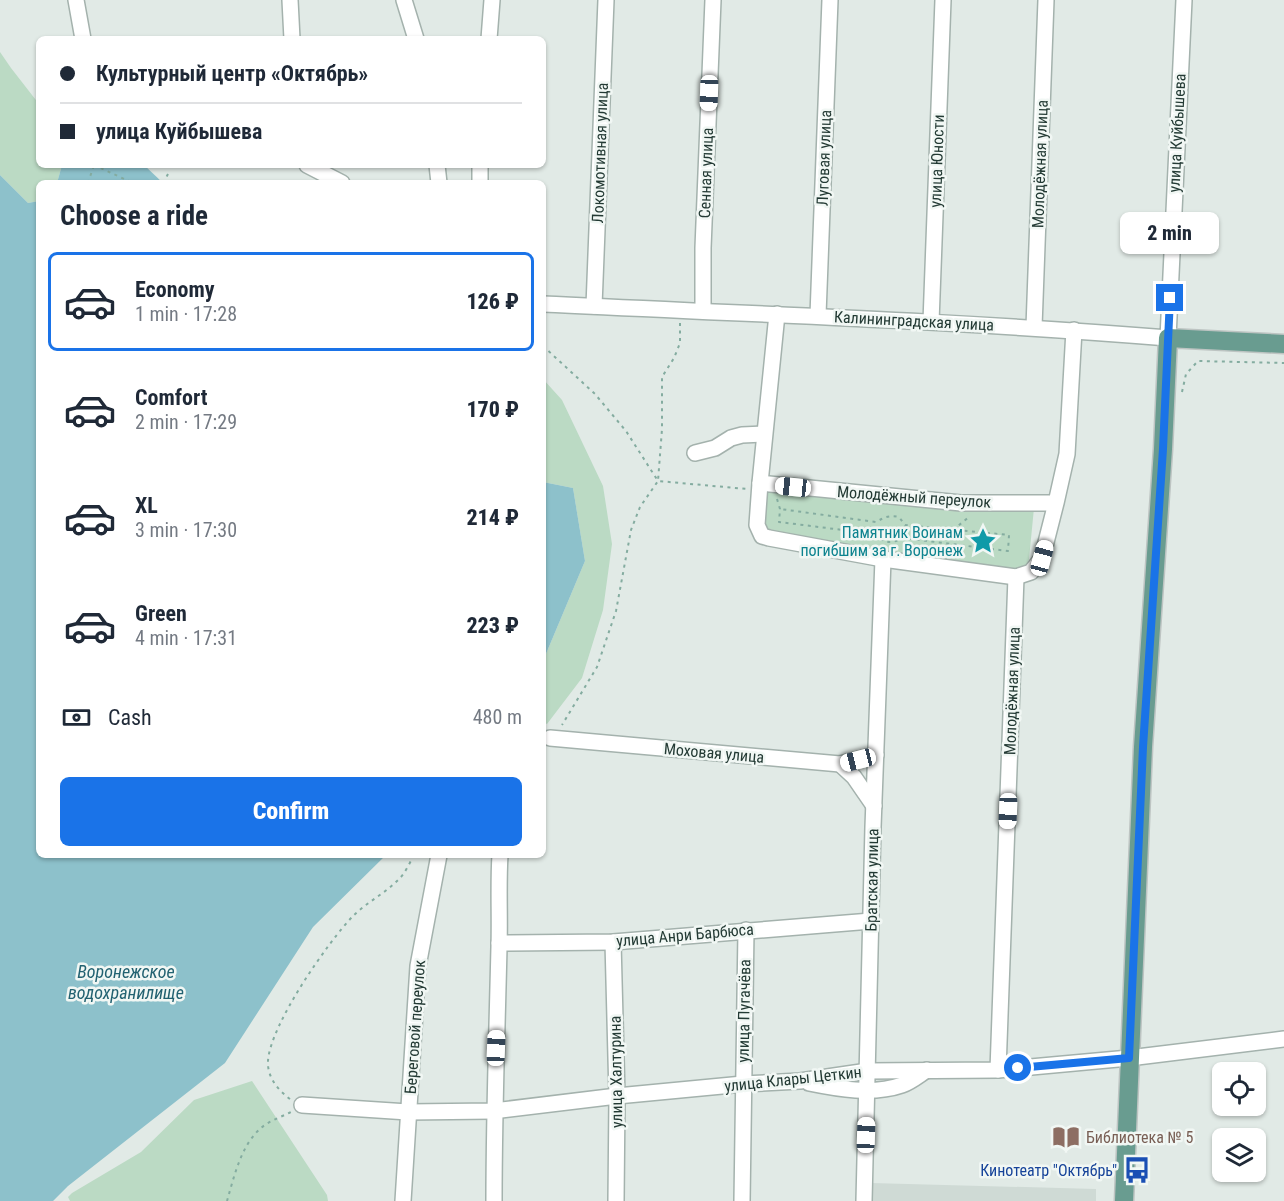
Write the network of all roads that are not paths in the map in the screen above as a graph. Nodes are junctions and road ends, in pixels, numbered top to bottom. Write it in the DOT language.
graph roads {
  1 [pos="76,0"];
  2 [pos="290,0"];
  3 [pos="404,0"];
  4 [pos="492,0"];
  5 [pos="606,0"];
  6 [pos="713,0"];
  7 [pos="830,0"];
  8 [pos="943,0"];
  9 [pos="1046,0"];
  10 [pos="1184,0"];
  11 [pos="82,36"];
  12 [pos="292,36"];
  13 [pos="415,36"];
  14 [pos="489,36"];
  15 [pos="313,168"];
  16 [pos="336,180"];
  17 [pos="546,303"];
  18 [pos="594,306"];
  19 [pos="704,310"];
  20 [pos="777,314"];
  21 [pos="818,315"];
  22 [pos="931,322"];
  23 [pos="1034,327"];
  24 [pos="1074,330"];
  25 [pos="1168,338"];
  26 [pos="1284,344"];
  27 [pos="764,434"];
  28 [pos="695,453"];
  29 [pos="764,486"];
  30 [pos="1056,503"];
  31 [pos="883,559"];
  32 [pos="1016,577"];
  33 [pos="550,738"];
  34 [pos="876,755"];
  35 [pos="840,764"];
  36 [pos="874,806"];
  37 [pos="438,858"];
  38 [pos="500,858"];
  39 [pos="871,921"];
  40 [pos="746,930"];
  41 [pos="613,942"];
  42 [pos="499,943"];
  43 [pos="1284,1039"];
  44 [pos="1129,1058"];
  45 [pos="927,1070"];
  46 [pos="998,1070"];
  47 [pos="868,1071"];
  48 [pos="800,1081"];
  49 [pos="742,1084"];
  50 [pos="867,1091"];
  51 [pos="618,1096"];
  52 [pos="302,1105"];
  53 [pos="494,1111"];
  54 [pos="408,1112"];
  55 [pos="403,1201"];
  56 [pos="494,1201"];
  57 [pos="616,1201"];
  58 [pos="742,1201"];
  59 [pos="864,1201"];
  60 [pos="1124,1201"];
  1 -- 11 [label="street"];
  2 -- 12 [label="street"];
  3 -- 13 [label="street"];
  4 -- 14 [label="street"];
  5 -- 18 [label="street, Локомотивная улица"];
  6 -- 19 [label="street, Сенная улица"];
  7 -- 21 [label="street, Луговая улица"];
  8 -- 22 [label="street, улица Юности"];
  9 -- 23 [label="street, Молодёжная улица"];
  10 -- 25 [label="street, улица Куйбышева"];
  15 -- 16 [label="street"];
  17 -- 18 [label="street, Калининградская улица"];
  18 -- 19 [label="street, Калининградская улица"];
  19 -- 20 [label="street, Калининградская улица"];
  20 -- 21 [label="street, Калининградская улица"];
  20 -- 27 [label="street"];
  21 -- 22 [label="street, Калининградская улица"];
  22 -- 23 [label="street, Калининградская улица"];
  23 -- 24 [label="street, Калининградская улица"];
  24 -- 25 [label="street, Калининградская улица"];
  24 -- 30 [label="street"];
  25 -- 26 [label="main road, Калининградская улица"];
  25 -- 44 [label="main road, улица Куйбышева"];
  27 -- 28 [label="street"];
  27 -- 29 [label="street"];
  29 -- 30 [label="street, Молодёжный переулок"];
  29 -- 31 [label="street"];
  30 -- 32 [label="street"];
  31 -- 32 [label="street"];
  31 -- 34 [label="street, Братская улица"];
  32 -- 46 [label="street, Молодёжная улица"];
  33 -- 35 [label="street, Моховая улица"];
  34 -- 35 [label="street, Моховая улица"];
  34 -- 36 [label="street, Братская улица"];
  35 -- 36 [label="street"];
  36 -- 39 [label="street, Братская улица"];
  37 -- 54 [label="street, Береговой переулок"];
  38 -- 42 [label="street"];
  39 -- 40 [label="street, улица Анри Барбюса"];
  39 -- 47 [label="street, Братская улица"];
  40 -- 41 [label="street, улица Анри Барбюса"];
  40 -- 49 [label="street, улица Пугачёва"];
  41 -- 42 [label="street, улица Анри Барбюса"];
  41 -- 51 [label="street, улица Халтурина"];
  42 -- 53 [label="street"];
  43 -- 44 [label="street, улица Клары Цеткин"];
  44 -- 46 [label="street, улица Клары Цеткин"];
  44 -- 60 [label="main road, улица Куйбышева"];
  45 -- 46 [label="street, улица Клары Цеткин"];
  45 -- 47 [label="street, улица Клары Цеткин"];
  45 -- 50 [label="street"];
  47 -- 48 [label="street, улица Клары Цеткин"];
  47 -- 50 [label="street, Братская улица"];
  48 -- 49 [label="street, улица Клары Цеткин"];
  48 -- 50 [label="street"];
  49 -- 51 [label="street, улица Клары Цеткин"];
  49 -- 58 [label="street, улица Пугачёва"];
  50 -- 59 [label="street, Братская улица"];
  51 -- 53 [label="street, улица Клары Цеткин"];
  51 -- 57 [label="street, улица Халтурина"];
  52 -- 54 [label="street, улица Клары Цеткин"];
  53 -- 54 [label="street, улица Клары Цеткин"];
  53 -- 56 [label="street"];
  54 -- 55 [label="street, Береговой переулок"];
}
